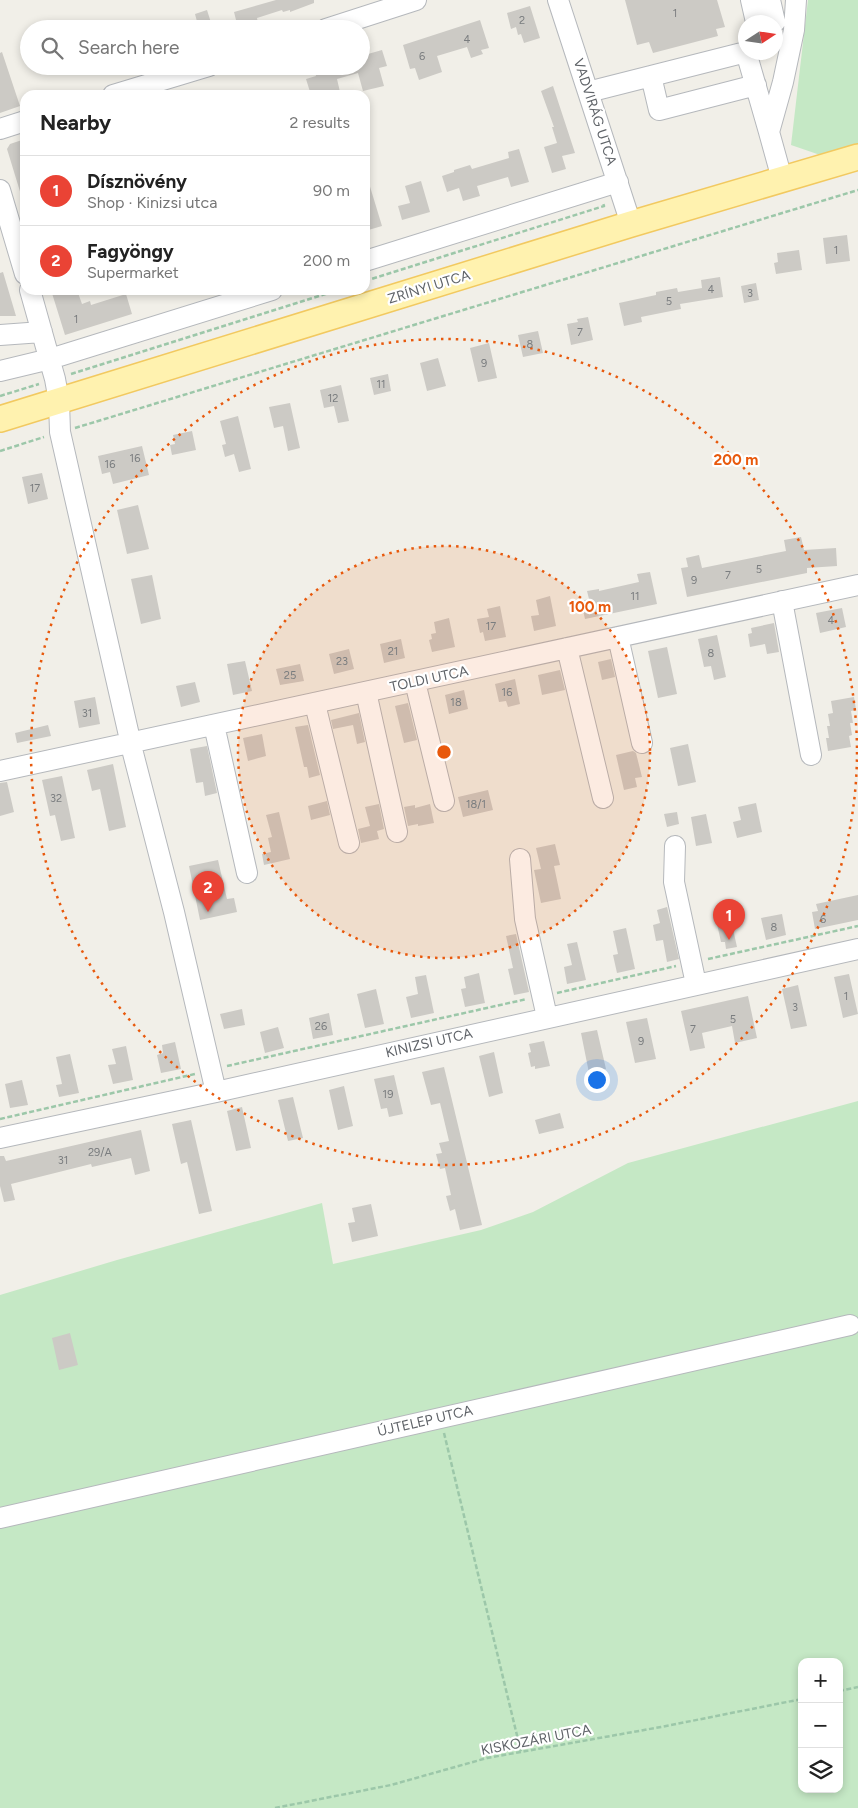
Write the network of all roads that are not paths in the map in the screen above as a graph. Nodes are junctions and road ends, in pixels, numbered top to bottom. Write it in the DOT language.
graph roads {
  1 [pos="416,0"];
  2 [pos="558,0"];
  3 [pos="751,0"];
  4 [pos="770,0"];
  5 [pos="796,0"];
  6 [pos="754,15"];
  7 [pos="773,15"];
  8 [pos="354,20"];
  9 [pos="738,54"];
  10 [pos="748,60"];
  11 [pos="179,75"];
  12 [pos="651,76"];
  13 [pos="756,85"];
  14 [pos="130,90"];
  15 [pos="588,92"];
  16 [pos="20,123"];
  17 [pos="0,129"];
  18 [pos="769,132"];
  19 [pos="858,157"];
  20 [pos="782,179"];
  21 [pos="618,182"];
  22 [pos="0,190"];
  23 [pos="631,224"];
  24 [pos="20,257"];
  25 [pos="370,259"];
  26 [pos="31,295"];
  27 [pos="256,295"];
  28 [pos="42,332"];
  29 [pos="0,335"];
  30 [pos="50,359"];
  31 [pos="0,371"];
  32 [pos="57,390"];
  33 [pos="0,420"];
  34 [pos="858,585"];
  35 [pos="782,602"];
  36 [pos="618,637"];
  37 [pos="568,648"];
  38 [pos="415,682"];
  39 [pos="366,692"];
  40 [pos="315,704"];
  41 [pos="214,725"];
  42 [pos="131,743"];
  43 [pos="642,743"];
  44 [pos="811,755"];
  45 [pos="0,771"];
  46 [pos="603,798"];
  47 [pos="444,801"];
  48 [pos="398,832"];
  49 [pos="348,843"];
  50 [pos="675,846"];
  51 [pos="520,859"];
  52 [pos="247,873"];
  53 [pos="858,949"];
  54 [pos="696,984"];
  55 [pos="547,1017"];
  56 [pos="216,1092"];
  57 [pos="0,1138"];
  58 [pos="850,1325"];
  59 [pos="0,1518"];
  1 -- 8 [label="street"];
  2 -- 15 [label="street, VADVIRÁG UTCA"];
  3 -- 6 [label="street"];
  4 -- 7 [label="street"];
  5 -- 18 [label="street"];
  9 -- 12 [label="street"];
  10 -- 13 [label="street"];
  11 -- 14 [label="street"];
  12 -- 13 [label="street"];
  12 -- 15 [label="street"];
  13 -- 18 [label="street"];
  15 -- 21 [label="street, VADVIRÁG UTCA"];
  16 -- 17 [label="street"];
  18 -- 20 [label="street"];
  19 -- 20 [label="main road, ZRÍNYI UTCA"];
  20 -- 23 [label="main road, ZRÍNYI UTCA"];
  21 -- 23 [label="street, VADVIRÁG UTCA"];
  21 -- 25 [label="street"];
  22 -- 24 [label="street"];
  23 -- 32 [label="main road, ZRÍNYI UTCA"];
  26 -- 28 [label="street"];
  27 -- 30 [label="street"];
  28 -- 29 [label="street"];
  28 -- 30 [label="street"];
  30 -- 31 [label="street"];
  30 -- 32 [label="street"];
  32 -- 33 [label="main road, ZRÍNYI UTCA"];
  32 -- 42 [label="street"];
  34 -- 35 [label="street, TOLDI UTCA"];
  35 -- 36 [label="street, TOLDI UTCA"];
  35 -- 44 [label="street"];
  36 -- 37 [label="street, TOLDI UTCA"];
  36 -- 43 [label="street"];
  37 -- 38 [label="street, TOLDI UTCA"];
  37 -- 46 [label="street"];
  38 -- 39 [label="street, TOLDI UTCA"];
  38 -- 47 [label="street"];
  39 -- 40 [label="street, TOLDI UTCA"];
  39 -- 48 [label="street"];
  40 -- 41 [label="street, TOLDI UTCA"];
  40 -- 49 [label="street"];
  41 -- 42 [label="street, TOLDI UTCA"];
  41 -- 52 [label="street"];
  42 -- 45 [label="street, TOLDI UTCA"];
  42 -- 56 [label="street"];
  50 -- 54 [label="street"];
  51 -- 55 [label="street"];
  53 -- 54 [label="street, KINIZSI UTCA"];
  54 -- 55 [label="street, KINIZSI UTCA"];
  55 -- 56 [label="street, KINIZSI UTCA"];
  56 -- 57 [label="street, KINIZSI UTCA"];
  58 -- 59 [label="street, ÚJTELEP UTCA"];
}
